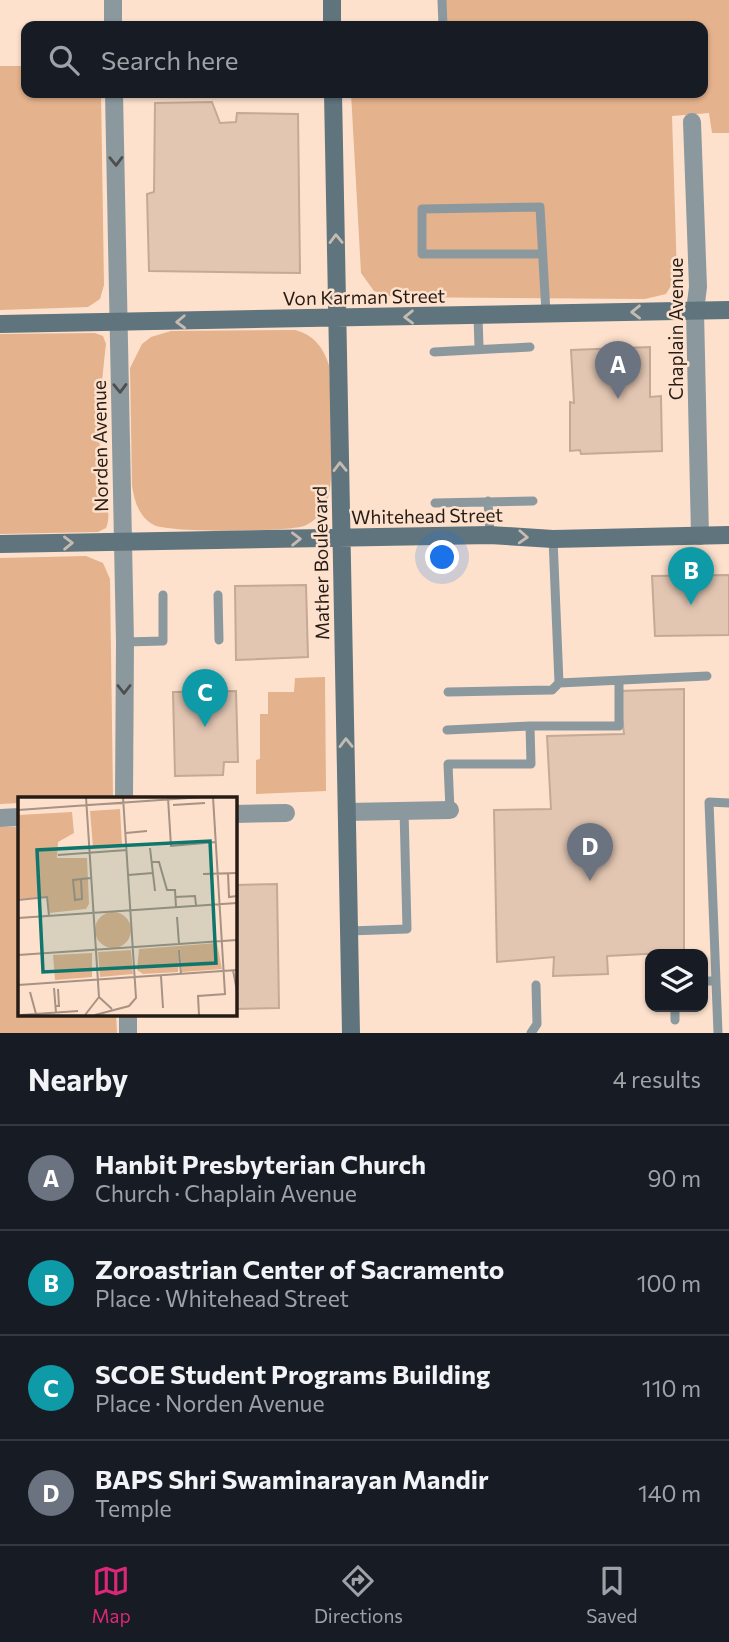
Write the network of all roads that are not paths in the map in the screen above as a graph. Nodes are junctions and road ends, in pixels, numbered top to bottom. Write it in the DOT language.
graph roads {
  1 [pos="113,0"];
  2 [pos="332,0"];
  3 [pos="442,0"];
  4 [pos="113,21"];
  5 [pos="332,21"];
  6 [pos="443,21"];
  7 [pos="114,98"];
  8 [pos="334,98"];
  9 [pos="692,122"];
  10 [pos="542,254"];
  11 [pos="729,310"];
  12 [pos="695,311"];
  13 [pos="546,313"];
  14 [pos="478,316"];
  15 [pos="338,318"];
  16 [pos="119,322"];
  17 [pos="0,324"];
  18 [pos="479,347"];
  19 [pos="530,347"];
  20 [pos="434,352"];
  21 [pos="488,501"];
  22 [pos="533,501"];
  23 [pos="435,503"];
  24 [pos="490,535"];
  25 [pos="729,535"];
  26 [pos="700,536"];
  27 [pos="342,538"];
  28 [pos="553,539"];
  29 [pos="122,542"];
  30 [pos="0,544"];
  31 [pos="163,595"];
  32 [pos="218,595"];
  33 [pos="219,640"];
  34 [pos="125,642"];
  35 [pos="707,676"];
  36 [pos="619,681"];
  37 [pos="559,683"];
  38 [pos="448,692"];
  39 [pos="530,726"];
  40 [pos="447,730"];
  41 [pos="124,797"];
  42 [pos="729,803"];
  43 [pos="404,810"];
  44 [pos="450,810"];
  45 [pos="347,812"];
  46 [pos="286,813"];
  47 [pos="236,814"];
  48 [pos="18,817"];
  49 [pos="0,818"];
  50 [pos="349,931"];
  51 [pos="708,981"];
  52 [pos="714,981"];
  53 [pos="536,985"];
  54 [pos="675,1012"];
  55 [pos="675,1020"];
  56 [pos="351,1033"];
  57 [pos="531,1033"];
  58 [pos="718,1033"];
  1 -- 4 [label="street"];
  2 -- 5 [label="street"];
  3 -- 6 [label="lane"];
  7 -- 16 [label="street, Norden Avenue, one-way"];
  15 -- 8 [label="street, Mather Boulevard, one-way"];
  9 -- 12 [label="street, Chaplain Avenue"];
  10 -- 10 [label="lane"];
  10 -- 13 [label="lane"];
  11 -- 12 [label="street, Von Karman Street"];
  12 -- 13 [label="street, Von Karman Street, one-way"];
  12 -- 26 [label="street, Chaplain Avenue"];
  13 -- 14 [label="street, Von Karman Street"];
  14 -- 15 [label="street, Von Karman Street, one-way"];
  14 -- 18 [label="lane"];
  15 -- 16 [label="street, Von Karman Street, one-way"];
  27 -- 15 [label="street, Mather Boulevard, one-way"];
  16 -- 17 [label="street, Von Karman Street"];
  16 -- 29 [label="street, Norden Avenue, one-way"];
  18 -- 19 [label="lane"];
  18 -- 20 [label="lane"];
  21 -- 22 [label="lane"];
  21 -- 23 [label="lane"];
  21 -- 24 [label="lane"];
  24 -- 27 [label="street, Whitehead Street"];
  24 -- 28 [label="street, Whitehead Street, one-way"];
  25 -- 26 [label="street, Whitehead Street"];
  26 -- 28 [label="street, Whitehead Street"];
  29 -- 27 [label="street, Whitehead Street, one-way"];
  45 -- 27 [label="street, Mather Boulevard, one-way"];
  28 -- 37 [label="lane"];
  30 -- 29 [label="street, Whitehead Street, one-way"];
  29 -- 34 [label="street, Norden Avenue"];
  31 -- 34 [label="lane"];
  32 -- 33 [label="lane"];
  34 -- 41 [label="street, Norden Avenue, one-way"];
  35 -- 36 [label="lane"];
  36 -- 37 [label="lane"];
  36 -- 39 [label="lane"];
  37 -- 38 [label="lane"];
  39 -- 40 [label="lane"];
  39 -- 44 [label="lane"];
  42 -- 52 [label="lane"];
  43 -- 44 [label="street"];
  43 -- 45 [label="street"];
  43 -- 50 [label="lane"];
  45 -- 50 [label="street, Mather Boulevard"];
  46 -- 47 [label="street"];
  48 -- 49 [label="street"];
  50 -- 56 [label="street, Mather Boulevard"];
  51 -- 52 [label="lane"];
  52 -- 58 [label="lane"];
  53 -- 57 [label="lane"];
  54 -- 55 [label="lane"];
}
